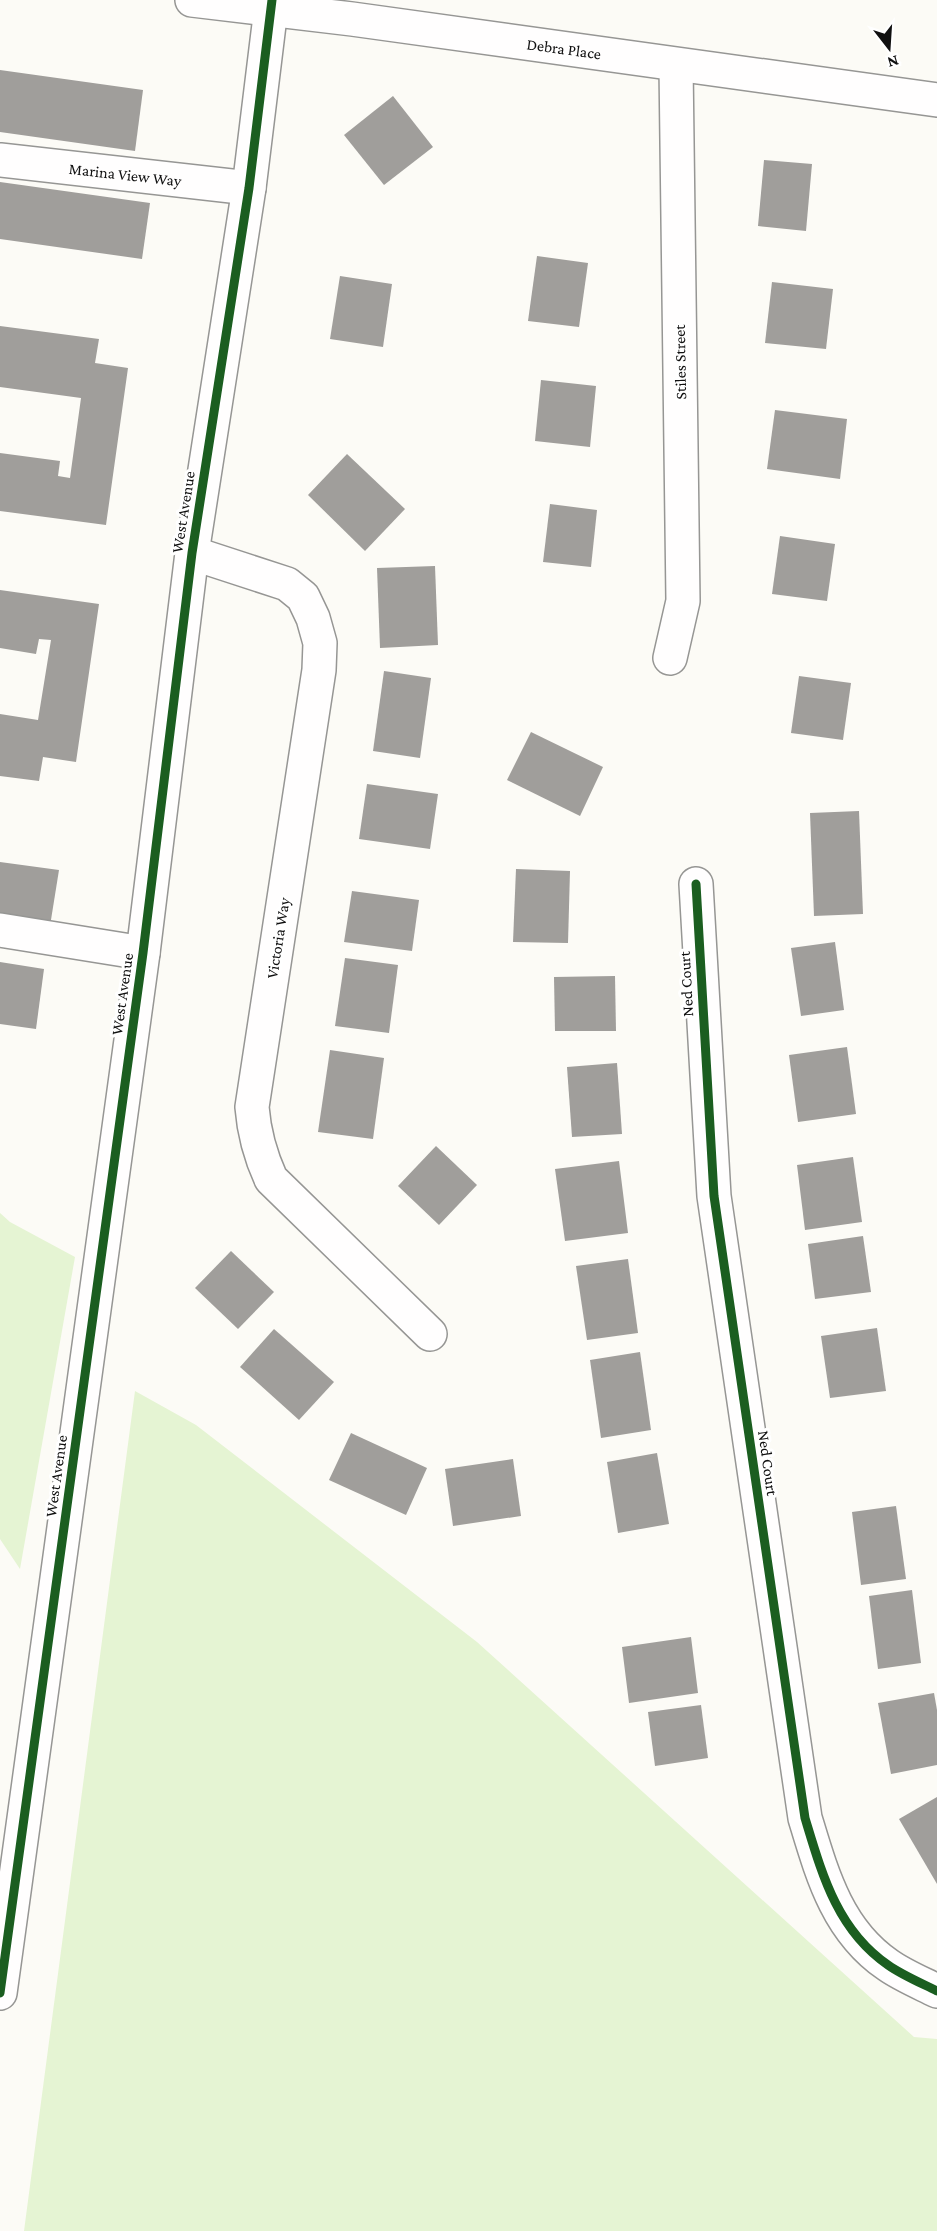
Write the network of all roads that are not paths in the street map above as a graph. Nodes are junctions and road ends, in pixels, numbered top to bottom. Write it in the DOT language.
graph roads {
  1 [pos="192,0"];
  2 [pos="271,5"];
  3 [pos="676,65"];
  4 [pos="937,100"];
  5 [pos="0,160"];
  6 [pos="249,188"];
  7 [pos="192,553"];
  8 [pos="670,658"];
  9 [pos="696,884"];
  10 [pos="0,930"];
  11 [pos="143,953"];
  12 [pos="430,1334"];
  13 [pos="937,1991"];
  14 [pos="0,1993"];
  1 -- 2 [label="street, Debra Place"];
  2 -- 3 [label="street, Debra Place"];
  2 -- 6 [label="street, West Avenue"];
  3 -- 4 [label="street, Debra Place"];
  3 -- 8 [label="street, Stiles Street"];
  5 -- 6 [label="street, Marina View Way"];
  6 -- 7 [label="street, West Avenue"];
  7 -- 11 [label="street, West Avenue"];
  7 -- 12 [label="street, Victoria Way"];
  9 -- 13 [label="street, Ned Court"];
  10 -- 11 [label="street"];
  11 -- 14 [label="street, West Avenue"];
}
